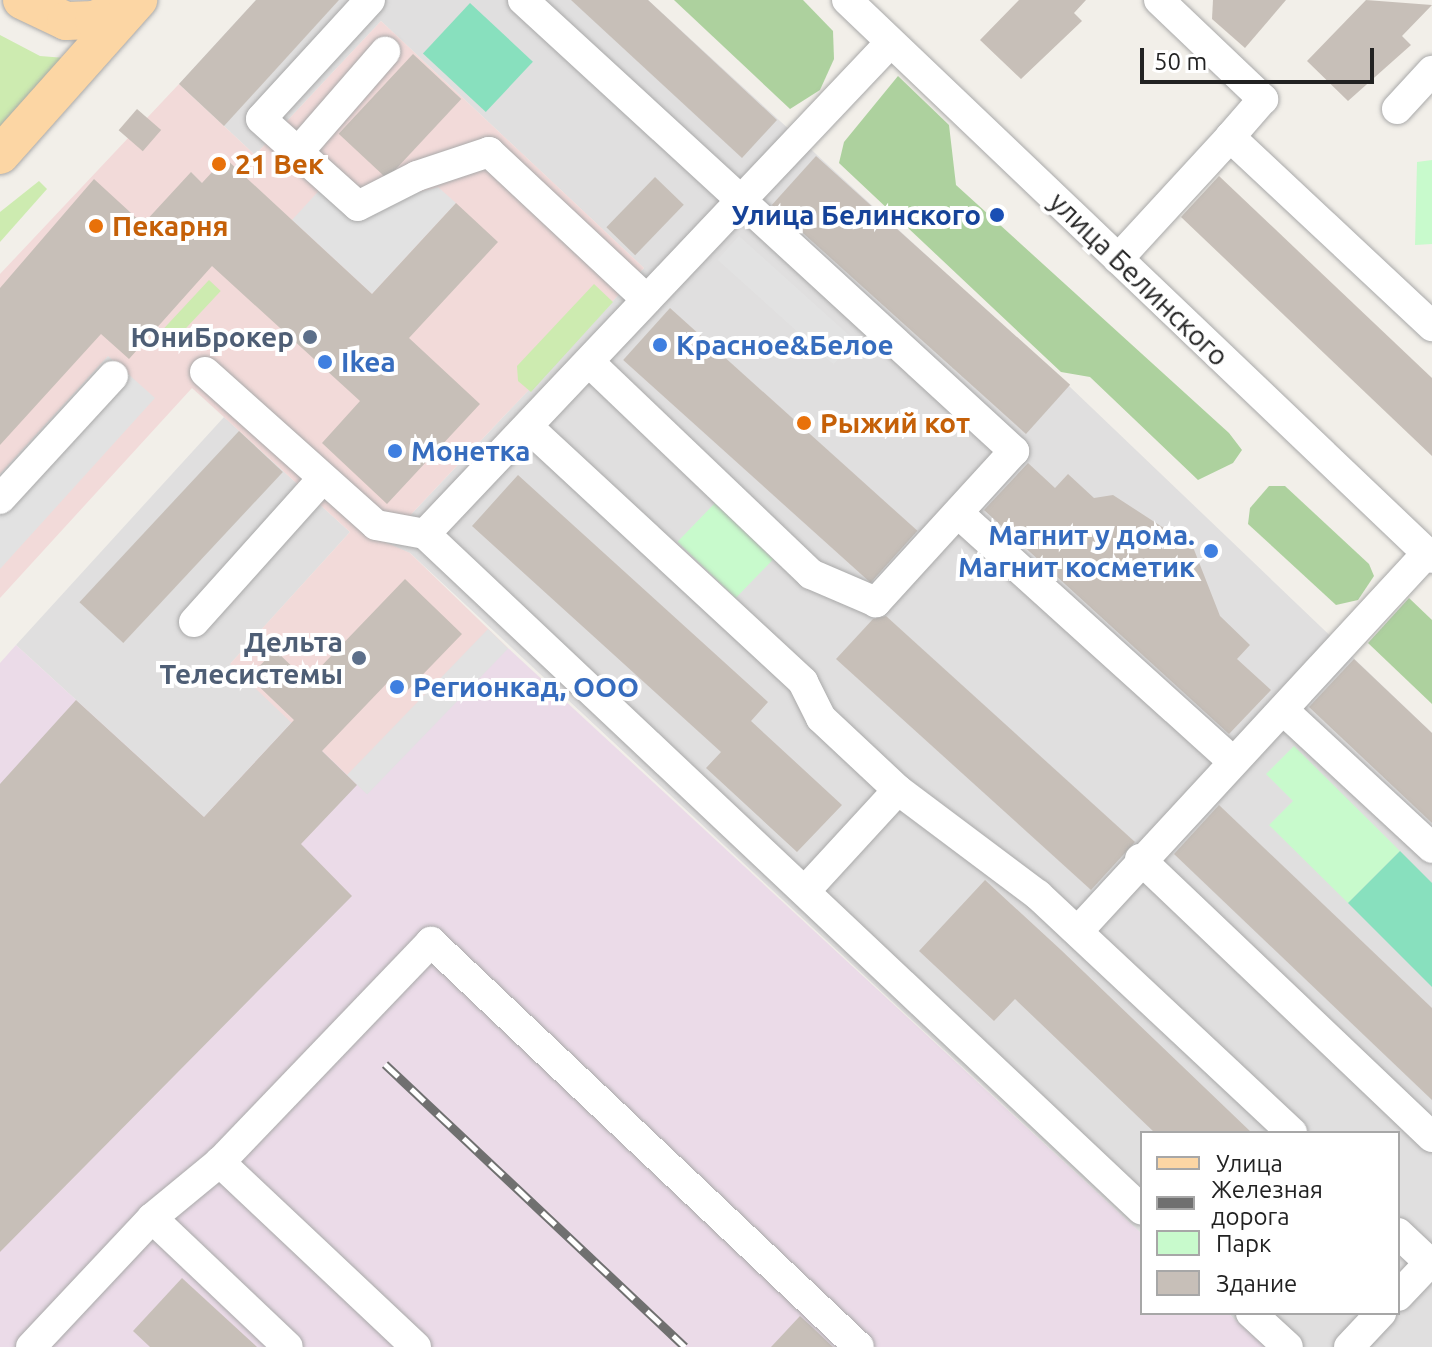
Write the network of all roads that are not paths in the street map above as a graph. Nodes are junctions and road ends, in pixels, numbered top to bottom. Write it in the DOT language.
graph roads {
  1 [pos="22,0"];
  2 [pos="137,0"];
  3 [pos="370,0"];
  4 [pos="523,0"];
  5 [pos="847,0"];
  6 [pos="1159,0"];
  7 [pos="890,43"];
  8 [pos="385,52"];
  9 [pos="1432,71"];
  10 [pos="1397,109"];
  11 [pos="1230,137"];
  12 [pos="298,152"];
  13 [pos="0,155"];
  14 [pos="741,201"];
  15 [pos="1118,259"];
  16 [pos="647,300"];
  17 [pos="1432,326"];
  18 [pos="589,362"];
  19 [pos="205,372"];
  20 [pos="113,376"];
  21 [pos="528,427"];
  22 [pos="323,478"];
  23 [pos="0,499"];
  24 [pos="959,514"];
  25 [pos="425,534"];
  26 [pos="1430,556"];
  27 [pos="194,622"];
  28 [pos="1283,710"];
  29 [pos="1232,761"];
  30 [pos="898,790"];
  31 [pos="1432,848"];
  32 [pos="1140,859"];
  33 [pos="805,891"];
  34 [pos="1078,931"];
  35 [pos="1290,1131"];
  36 [pos="1432,1137"];
  37 [pos="220,1162"];
  38 [pos="1140,1208"];
  39 [pos="152,1218"];
  40 [pos="1400,1235"];
  41 [pos="1431,1262"];
  42 [pos="1400,1294"];
  43 [pos="1253,1315"];
  44 [pos="1379,1315"];
  45 [pos="31,1347"];
  46 [pos="288,1347"];
  47 [pos="416,1347"];
  48 [pos="859,1347"];
  49 [pos="1288,1347"];
  50 [pos="1349,1347"];
  1 -- 2 [label="main road"];
  2 -- 13 [label="main road"];
  3 -- 12 [label="street"];
  4 -- 14 [label="street"];
  5 -- 7 [label="street, улица Белинского"];
  6 -- 11 [label="street"];
  7 -- 14 [label="street"];
  7 -- 15 [label="street, улица Белинского"];
  8 -- 12 [label="street"];
  9 -- 10 [label="street"];
  11 -- 15 [label="street"];
  11 -- 17 [label="street"];
  12 -- 16 [label="street"];
  14 -- 16 [label="street"];
  14 -- 24 [label="street"];
  15 -- 26 [label="street, улица Белинского"];
  16 -- 18 [label="street"];
  18 -- 21 [label="street"];
  18 -- 24 [label="street"];
  19 -- 22 [label="street"];
  20 -- 23 [label="street"];
  21 -- 25 [label="street"];
  21 -- 30 [label="street"];
  22 -- 25 [label="street"];
  22 -- 27 [label="street"];
  24 -- 29 [label="street"];
  25 -- 33 [label="street"];
  26 -- 28 [label="street"];
  28 -- 29 [label="street"];
  28 -- 31 [label="street"];
  29 -- 32 [label="street"];
  30 -- 33 [label="street"];
  30 -- 34 [label="street"];
  32 -- 34 [label="street"];
  32 -- 36 [label="street"];
  33 -- 38 [label="street"];
  34 -- 35 [label="street"];
  37 -- 39 [label="street"];
  37 -- 47 [label="street"];
  37 -- 48 [label="street"];
  39 -- 45 [label="street"];
  39 -- 46 [label="street"];
  40 -- 41 [label="street"];
  41 -- 42 [label="street"];
  43 -- 49 [label="street"];
  44 -- 50 [label="street"];
}
